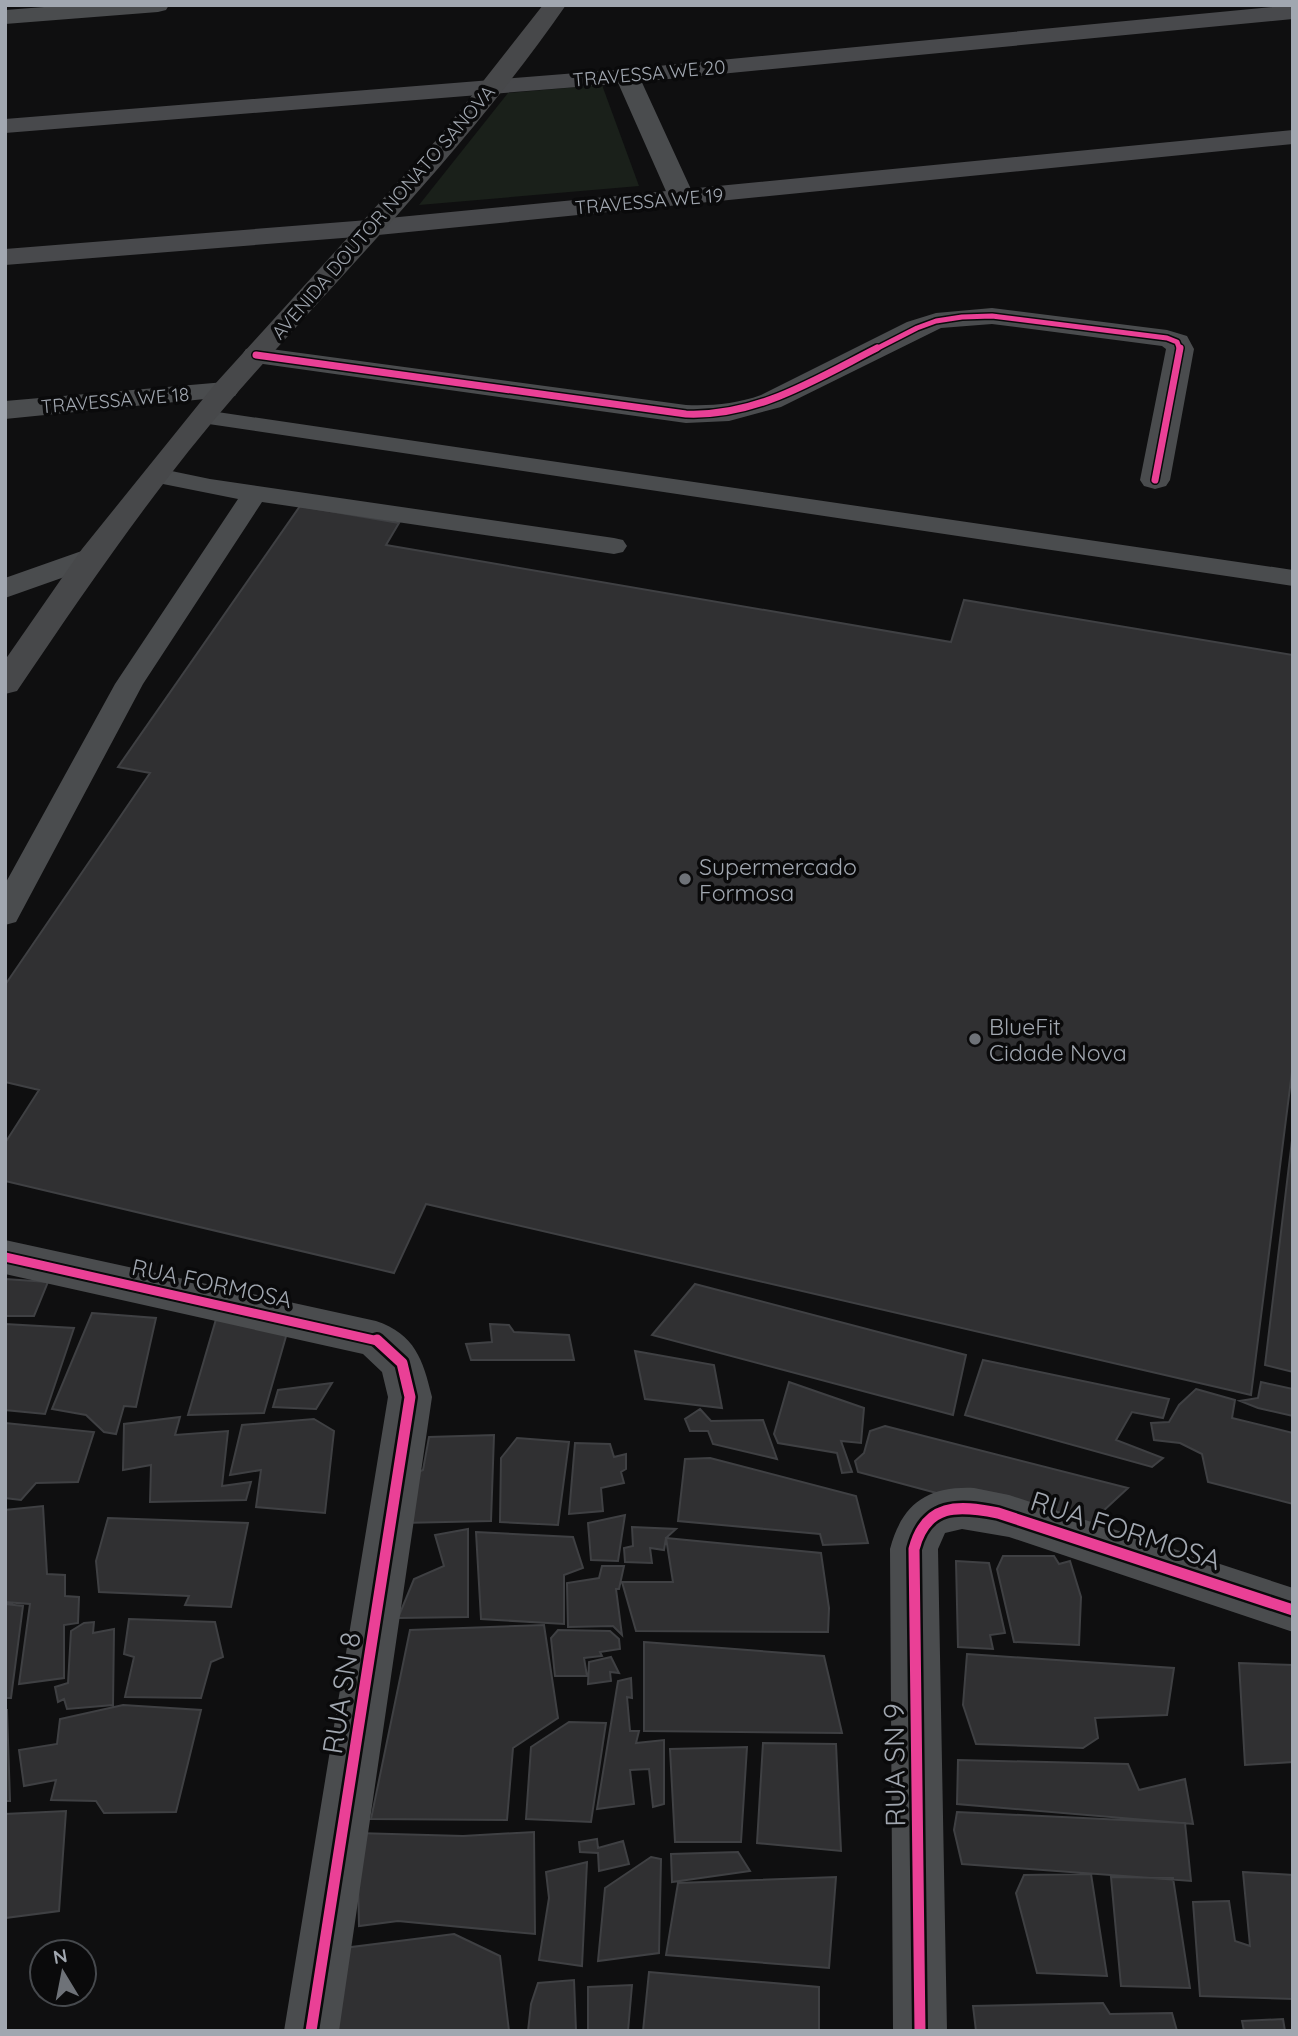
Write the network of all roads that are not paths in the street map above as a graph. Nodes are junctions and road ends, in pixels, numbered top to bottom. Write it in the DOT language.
graph roads {
  1 [pos="158,5"];
  2 [pos="555,5"];
  3 [pos="1293,12"];
  4 [pos="5,17"];
  5 [pos="627,76"];
  6 [pos="493,87"];
  7 [pos="5,126"];
  8 [pos="1293,137"];
  9 [pos="682,198"];
  10 [pos="368,229"];
  11 [pos="5,257"];
  12 [pos="256,355"];
  13 [pos="225,390"];
  14 [pos="5,410"];
  15 [pos="204,416"];
  16 [pos="157,476"];
  17 [pos="1155,480"];
  18 [pos="256,493"];
  19 [pos="614,546"];
  20 [pos="93,556"];
  21 [pos="1293,578"];
  22 [pos="5,589"];
  23 [pos="5,684"];
  24 [pos="5,914"];
  25 [pos="5,1257"];
  26 [pos="402,1363"];
  27 [pos="942,1510"];
  28 [pos="1293,1610"];
  29 [pos="312,2031"];
  30 [pos="920,2031"];
  1 -- 4 [label="street"];
  2 -- 6 [label="main road, AVENIDA DOUTOR NONATO SANOVA"];
  3 -- 5 [label="main road, TRAVESSA WE 20"];
  5 -- 6 [label="main road, TRAVESSA WE 20"];
  5 -- 9 [label="street"];
  6 -- 7 [label="main road, TRAVESSA WE 20"];
  6 -- 10 [label="main road, AVENIDA DOUTOR NONATO SANOVA"];
  8 -- 9 [label="main road, TRAVESSA WE 19"];
  9 -- 10 [label="main road, TRAVESSA WE 19"];
  10 -- 11 [label="main road, TRAVESSA WE 19"];
  10 -- 12 [label="main road, AVENIDA DOUTOR NONATO SANOVA"];
  12 -- 13 [label="main road, AVENIDA DOUTOR NONATO SANOVA"];
  12 -- 17 [label="street"];
  13 -- 14 [label="street, TRAVESSA WE 18"];
  13 -- 15 [label="main road, AVENIDA DOUTOR NONATO SANOVA"];
  15 -- 16 [label="main road, AVENIDA DOUTOR NONATO SANOVA"];
  15 -- 21 [label="lane"];
  16 -- 18 [label="lane"];
  16 -- 20 [label="main road, AVENIDA DOUTOR NONATO SANOVA"];
  18 -- 19 [label="lane"];
  18 -- 24 [label="lane"];
  20 -- 22 [label="street"];
  20 -- 23 [label="main road, AVENIDA DOUTOR NONATO SANOVA"];
  25 -- 26 [label="street, RUA FORMOSA"];
  26 -- 29 [label="street, RUA SN 8"];
  27 -- 28 [label="street, RUA FORMOSA"];
  27 -- 30 [label="street, RUA SN 9"];
}
